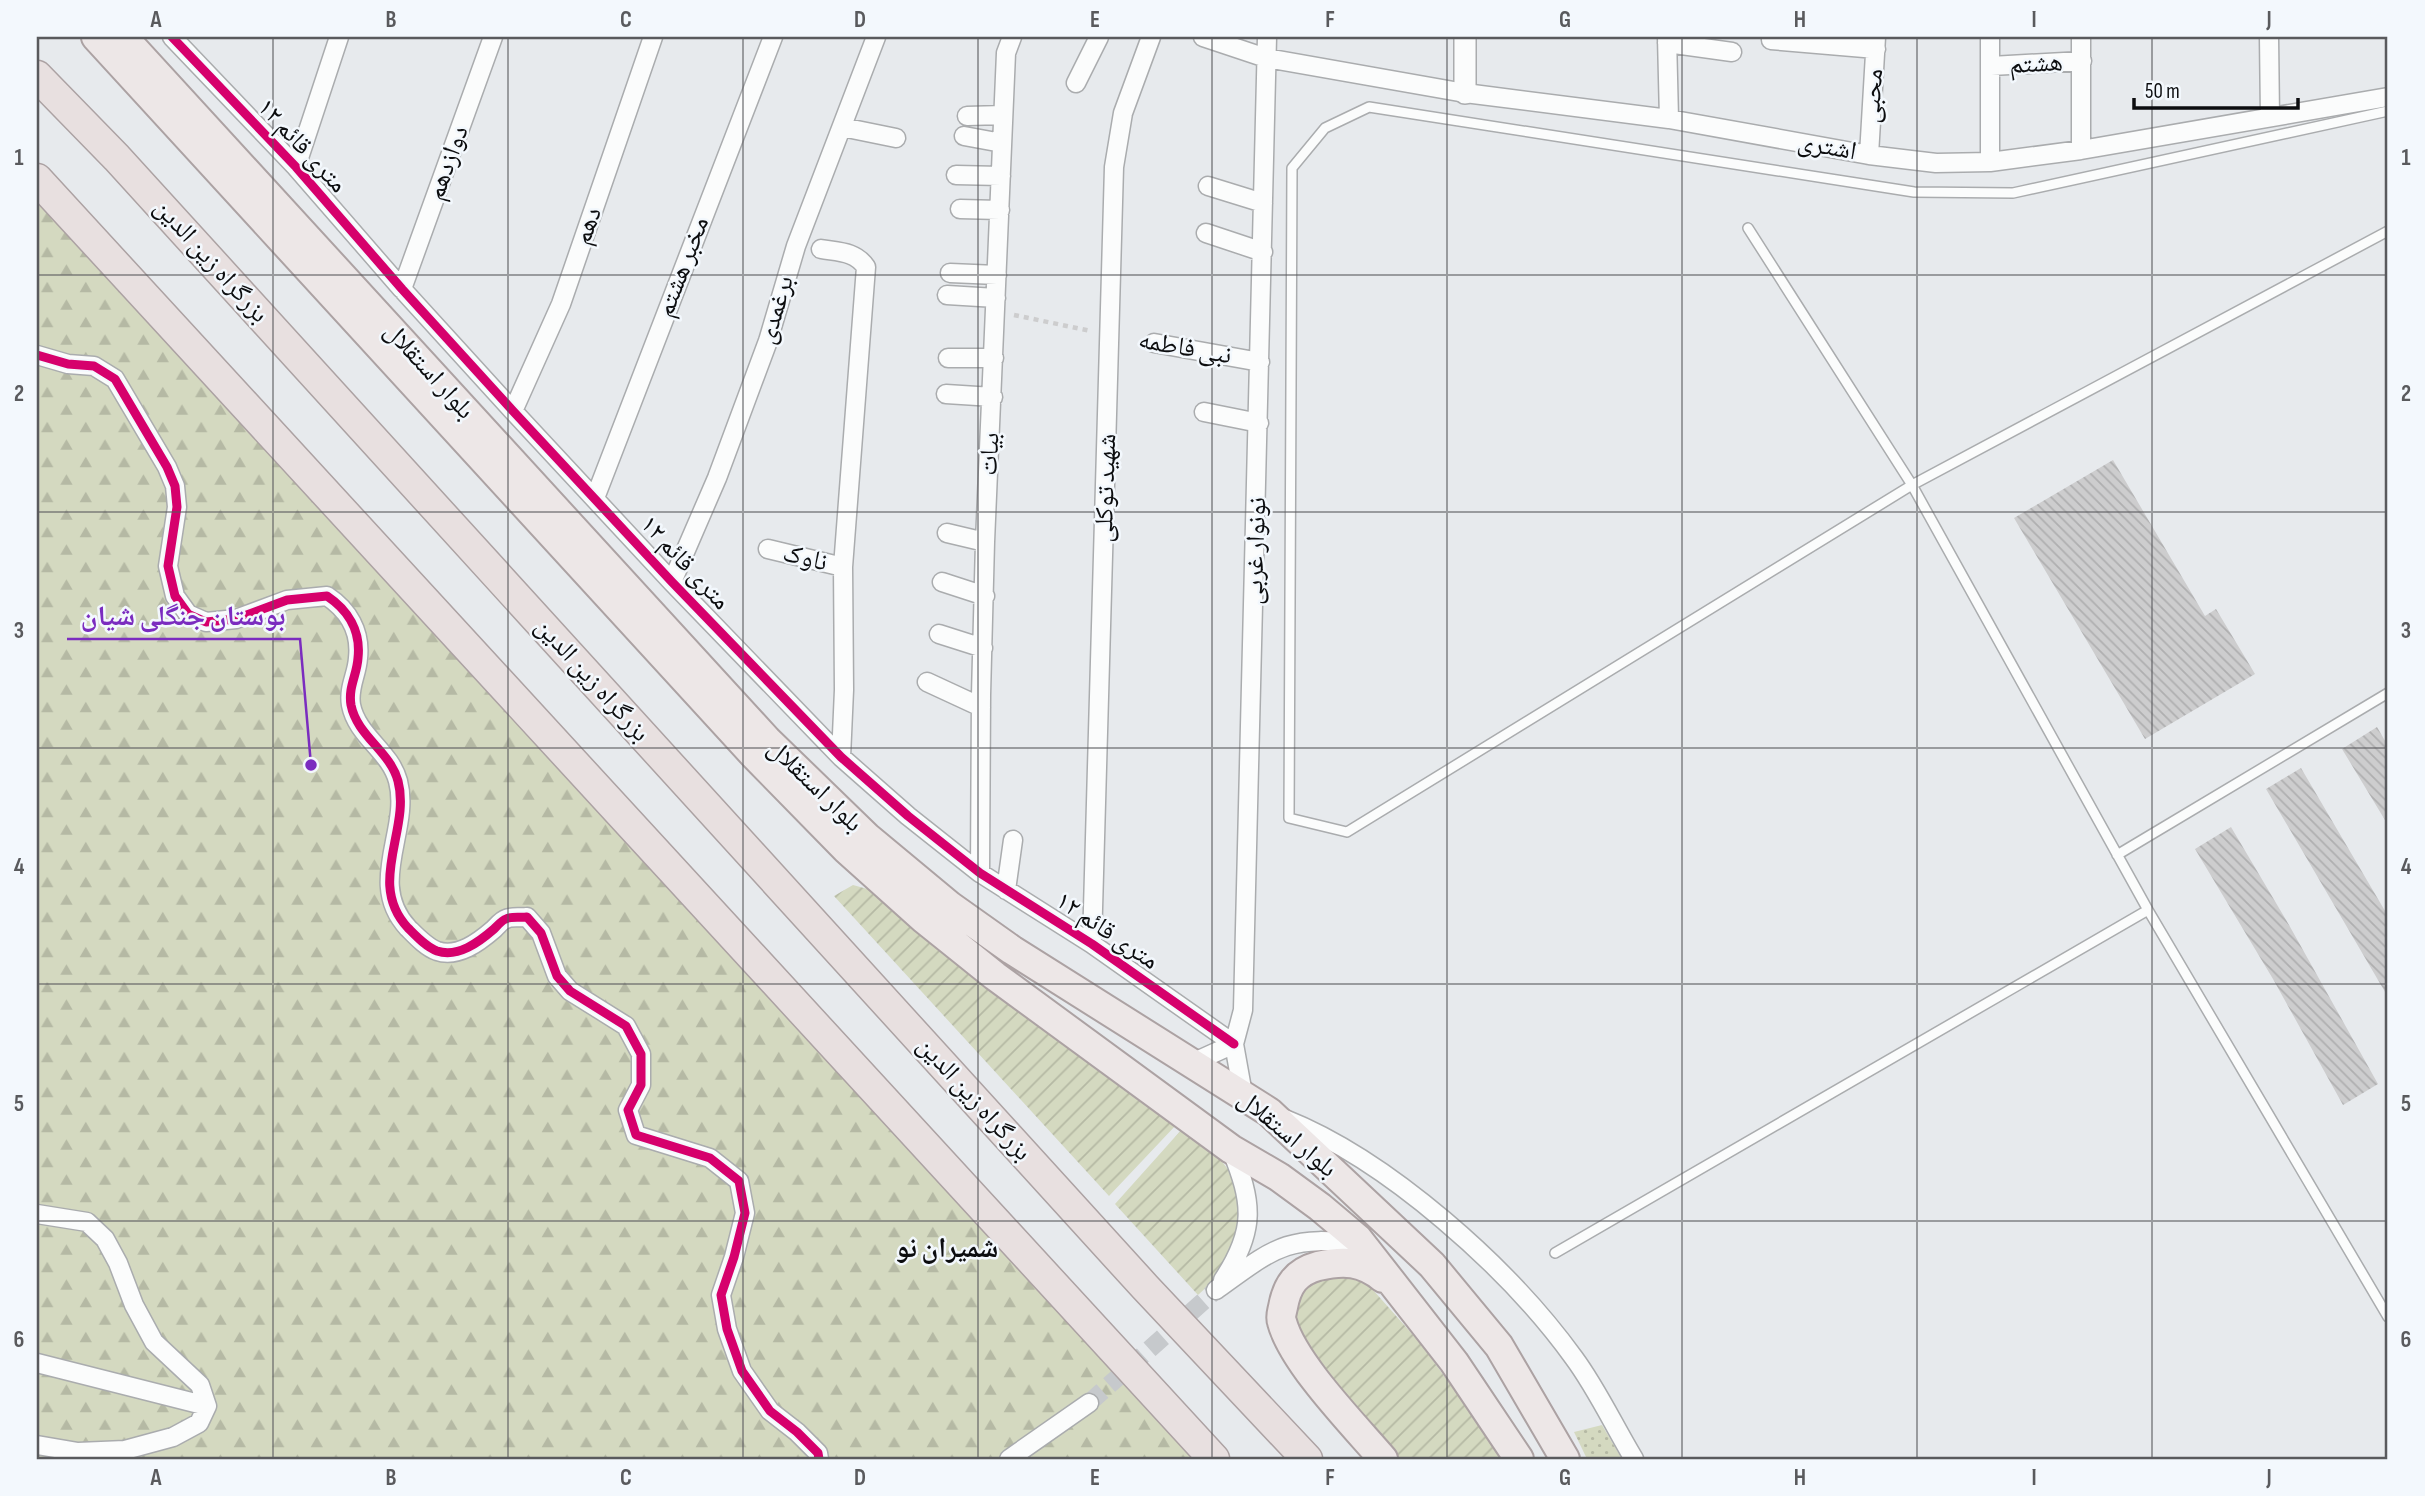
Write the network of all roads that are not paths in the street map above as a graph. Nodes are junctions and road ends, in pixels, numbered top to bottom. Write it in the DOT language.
graph roads {
  1 [pos="96,37"];
  2 [pos="123,37"];
  3 [pos="172,37"];
  4 [pos="196,37"];
  5 [pos="339,37"];
  6 [pos="493,37"];
  7 [pos="653,37"];
  8 [pos="773,37"];
  9 [pos="876,37"];
  10 [pos="1012,37"];
  11 [pos="1099,37"];
  12 [pos="1151,37"];
  13 [pos="1203,37"];
  14 [pos="1267,37"];
  15 [pos="1465,37"];
  16 [pos="1990,37"];
  17 [pos="2081,37"];
  18 [pos="2269,37"];
  19 [pos="1667,40"];
  20 [pos="1771,40"];
  21 [pos="1876,43"];
  22 [pos="1732,52"];
  23 [pos="189,56"];
  24 [pos="1266,58"];
  25 [pos="2082,61"];
  26 [pos="1991,66"];
  27 [pos="37,76"];
  28 [pos="1076,83"];
  29 [pos="1465,93"];
  30 [pos="2388,97"];
  31 [pos="2388,111"];
  32 [pos="1003,115"];
  33 [pos="967,116"];
  34 [pos="2270,117"];
  35 [pos="1669,119"];
  36 [pos="842,127"];
  37 [pos="964,136"];
  38 [pos="896,138"];
  39 [pos="1002,143"];
  40 [pos="2081,150"];
  41 [pos="1869,155"];
  42 [pos="1990,155"];
  43 [pos="296,167"];
  44 [pos="956,175"];
  45 [pos="1001,176"];
  46 [pos="37,179"];
  47 [pos="1208,186"];
  48 [pos="1264,203"];
  49 [pos="960,209"];
  50 [pos="1000,210"];
  51 [pos="1748,228"];
  52 [pos="2388,231"];
  53 [pos="1206,233"];
  54 [pos="821,249"];
  55 [pos="1263,252"];
  56 [pos="950,274"];
  57 [pos="997,275"];
  58 [pos="402,289"];
  59 [pos="947,295"];
  60 [pos="996,305"];
  61 [pos="1154,343"];
  62 [pos="37,355"];
  63 [pos="948,358"];
  64 [pos="994,358"];
  65 [pos="1260,362"];
  66 [pos="946,394"];
  67 [pos="993,397"];
  68 [pos="513,411"];
  69 [pos="1204,412"];
  70 [pos="1259,423"];
  71 [pos="1912,485"];
  72 [pos="595,498"];
  73 [pos="947,533"];
  74 [pos="985,542"];
  75 [pos="768,549"];
  76 [pos="843,567"];
  77 [pos="672,582"];
  78 [pos="942,582"];
  79 [pos="985,596"];
  80 [pos="939,634"];
  81 [pos="983,648"];
  82 [pos="927,682"];
  83 [pos="2388,692"];
  84 [pos="981,707"];
  85 [pos="841,757"];
  86 [pos="1013,841"];
  87 [pos="2117,855"];
  88 [pos="980,873"];
  89 [pos="1006,890"];
  90 [pos="2148,910"];
  91 [pos="1092,944"];
  92 [pos="1078,992"];
  93 [pos="1062,1026"];
  94 [pos="1234,1044"];
  95 [pos="1192,1063"];
  96 [pos="1243,1094"];
  97 [pos="1269,1112"];
  98 [pos="1231,1149"];
  99 [pos="37,1214"];
  100 [pos="1363,1245"];
  101 [pos="1555,1253"];
  102 [pos="1401,1293"];
  103 [pos="2388,1317"];
  104 [pos="37,1363"];
  105 [pos="1522,1385"];
  106 [pos="1090,1403"];
  107 [pos="207,1406"];
  108 [pos="1485,1407"];
  109 [pos="37,1444"];
  110 [pos="819,1459"];
  111 [pos="1009,1459"];
  112 [pos="1214,1459"];
  113 [pos="1307,1459"];
  114 [pos="1383,1459"];
  115 [pos="1519,1459"];
  116 [pos="1565,1459"];
  117 [pos="1633,1459"];
  1 -- 93 [label="main road, بلوار استقلال"];
  2 -- 92 [label="main road, بلوار استقلال"];
  3 -- 23 [label="street, ۱۲ متری قائم"];
  4 -- 23 [label="street"];
  5 -- 43 [label="street"];
  6 -- 58 [label="street, دوازدهم"];
  7 -- 68 [label="street, دهم"];
  8 -- 72 [label="street, مخبر هشتم"];
  9 -- 36 [label="street, برغمدی"];
  10 -- 32 [label="street, بیات"];
  11 -- 28 [label="street"];
  12 -- 91 [label="street, شهید توکلی"];
  13 -- 24 [label="street, اشتری"];
  14 -- 24 [label="street, نونوار غربی"];
  15 -- 29 [label="street"];
  16 -- 26 [label="street, هشتم"];
  17 -- 25 [label="street"];
  18 -- 34 [label="street"];
  19 -- 22 [label="street"];
  19 -- 35 [label="street"];
  20 -- 21 [label="street"];
  21 -- 41 [label="street, محبی"];
  23 -- 43 [label="street, ۱۲ متری قائم"];
  24 -- 29 [label="street, اشتری"];
  24 -- 48 [label="street, نونوار غربی"];
  25 -- 26 [label="street, هشتم"];
  25 -- 40 [label="street"];
  26 -- 42 [label="street, هشتم"];
  27 -- 113 [label="highway, بزرگراه زین الدین"];
  29 -- 35 [label="street, اشتری"];
  30 -- 34 [label="street, اشتری"];
  31 -- 71 [label="lane"];
  32 -- 33 [label="street"];
  32 -- 39 [label="street, بیات"];
  34 -- 40 [label="street, اشتری"];
  35 -- 41 [label="street, اشتری"];
  36 -- 38 [label="street"];
  36 -- 77 [label="street, برغمدی"];
  37 -- 39 [label="street"];
  39 -- 45 [label="street, بیات"];
  40 -- 41 [label="street, اشتری"];
  43 -- 58 [label="street, ۱۲ متری قائم"];
  44 -- 45 [label="street"];
  45 -- 50 [label="street, بیات"];
  46 -- 112 [label="highway"];
  47 -- 48 [label="street"];
  48 -- 55 [label="street, نونوار غربی"];
  49 -- 50 [label="street"];
  50 -- 57 [label="street, بیات"];
  51 -- 71 [label="lane"];
  52 -- 71 [label="lane"];
  53 -- 55 [label="street"];
  54 -- 76 [label="street, برغمدی"];
  55 -- 65 [label="street, نونوار غربی"];
  56 -- 57 [label="street"];
  57 -- 60 [label="street, بیات"];
  58 -- 68 [label="street, ۱۲ متری قائم"];
  59 -- 60 [label="street"];
  60 -- 64 [label="street, بیات"];
  61 -- 65 [label="street, نبی فاطمه"];
  62 -- 110 [label="street"];
  63 -- 64 [label="street"];
  64 -- 67 [label="street, بیات"];
  65 -- 70 [label="street, نونوار غربی"];
  66 -- 67 [label="street"];
  67 -- 74 [label="street, بیات"];
  68 -- 72 [label="street, ۱۲ متری قائم"];
  69 -- 70 [label="street"];
  70 -- 94 [label="street, نونوار غربی"];
  71 -- 87 [label="lane"];
  72 -- 77 [label="street, ۱۲ متری قائم"];
  73 -- 74 [label="street"];
  74 -- 79 [label="street, بیات"];
  75 -- 76 [label="street, ناوک"];
  76 -- 85 [label="street, برغمدی"];
  77 -- 85 [label="street, ۱۲ متری قائم"];
  78 -- 79 [label="street"];
  79 -- 81 [label="street, بیات"];
  80 -- 81 [label="street"];
  81 -- 84 [label="street, بیات"];
  82 -- 84 [label="street"];
  83 -- 87 [label="lane"];
  84 -- 88 [label="street, بیات"];
  85 -- 88 [label="street, ۱۲ متری قائم"];
  86 -- 89 [label="street"];
  87 -- 90 [label="lane"];
  88 -- 89 [label="street, ۱۲ متری قائم"];
  89 -- 91 [label="street, ۱۲ متری قائم"];
  90 -- 101 [label="lane"];
  90 -- 103 [label="lane"];
  91 -- 94 [label="street, ۱۲ متری قائم"];
  92 -- 93 [label="main road"];
  92 -- 95 [label="main road, بلوار استقلال"];
  93 -- 98 [label="main road, بلوار استقلال"];
  94 -- 95 [label="street"];
  94 -- 96 [label="street"];
  95 -- 96 [label="main road, بلوار استقلال"];
  96 -- 97 [label="main road, بلوار استقلال"];
  97 -- 105 [label="main road, بلوار استقلال"];
  97 -- 117 [label="street"];
  98 -- 100 [label="main road, بلوار استقلال"];
  98 -- 100 [label="street"];
  99 -- 107 [label="street"];
  100 -- 102 [label="main road, بلوار استقلال"];
  102 -- 108 [label="main road, بلوار استقلال"];
  102 -- 114 [label="main road"];
  104 -- 107 [label="street"];
  105 -- 108 [label="main road"];
  105 -- 116 [label="main road, بلوار استقلال"];
  106 -- 111 [label="street"];
  107 -- 109 [label="street"];
  108 -- 115 [label="main road, بلوار استقلال"];
}
